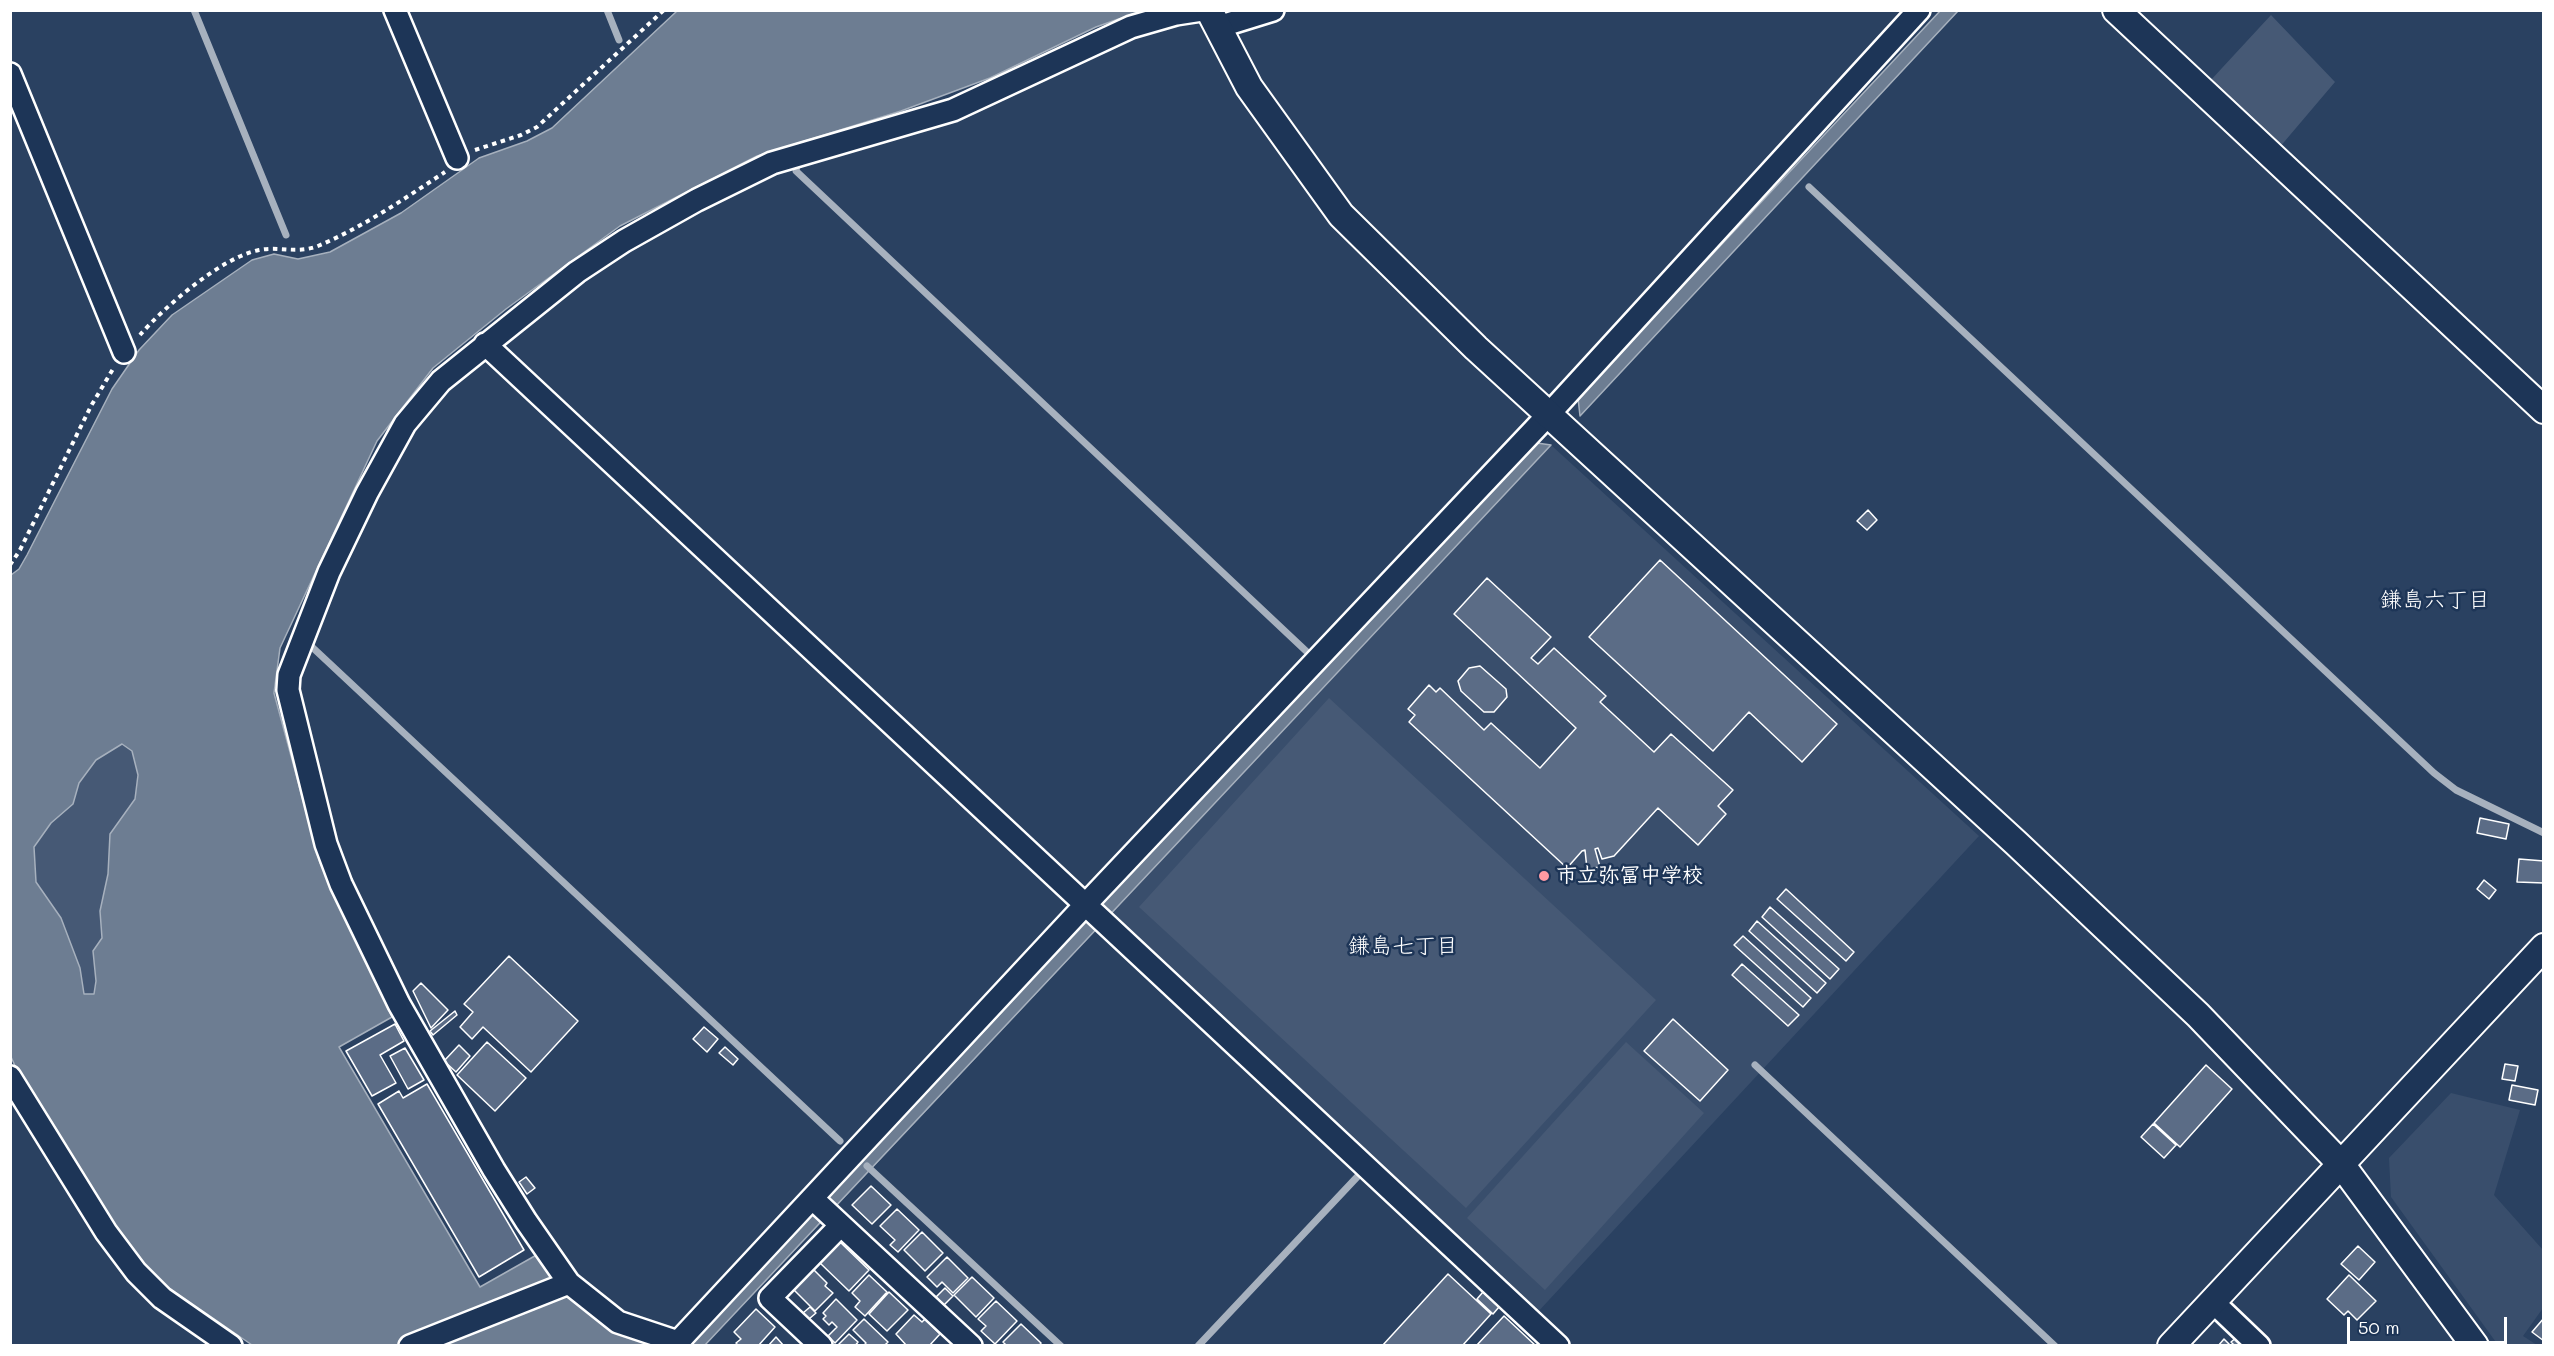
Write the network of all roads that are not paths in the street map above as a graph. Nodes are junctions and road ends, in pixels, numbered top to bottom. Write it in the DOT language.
graph roads {
  1 [pos="395,10"];
  2 [pos="1273,10"];
  3 [pos="1919,10"];
  4 [pos="2116,10"];
  5 [pos="1210,16"];
  6 [pos="10,75"];
  7 [pos="456,158"];
  8 [pos="485,344"];
  9 [pos="124,352"];
  10 [pos="2544,410"];
  11 [pos="1549,414"];
  12 [pos="1086,904"];
  13 [pos="2544,947"];
  14 [pos="10,1077"];
  15 [pos="2341,1164"];
  16 [pos="813,1199"];
  17 [pos="838,1222"];
  18 [pos="567,1284"];
  19 [pos="2212,1301"];
  20 [pos="231,1346"];
  21 [pos="410,1346"];
  22 [pos="821,1346"];
  23 [pos="971,1346"];
  24 [pos="1557,1346"];
  25 [pos="2171,1346"];
  26 [pos="2259,1346"];
  27 [pos="2475,1346"];
  1 -- 7 [label="street"];
  2 -- 5 [label="street"];
  3 -- 11 [label="street"];
  4 -- 10 [label="street"];
  5 -- 8 [label="street"];
  5 -- 11 [label="street"];
  6 -- 9 [label="street"];
  8 -- 12 [label="street"];
  8 -- 18 [label="street"];
  11 -- 12 [label="street"];
  11 -- 15 [label="street"];
  12 -- 16 [label="street"];
  12 -- 24 [label="street"];
  13 -- 15 [label="street"];
  14 -- 20 [label="street"];
  15 -- 19 [label="street"];
  15 -- 27 [label="street"];
  16 -- 17 [label="street"];
  16 -- 18 [label="street"];
  17 -- 22 [label="street"];
  17 -- 23 [label="street"];
  18 -- 21 [label="street"];
  19 -- 25 [label="street"];
  19 -- 26 [label="street"];
}
